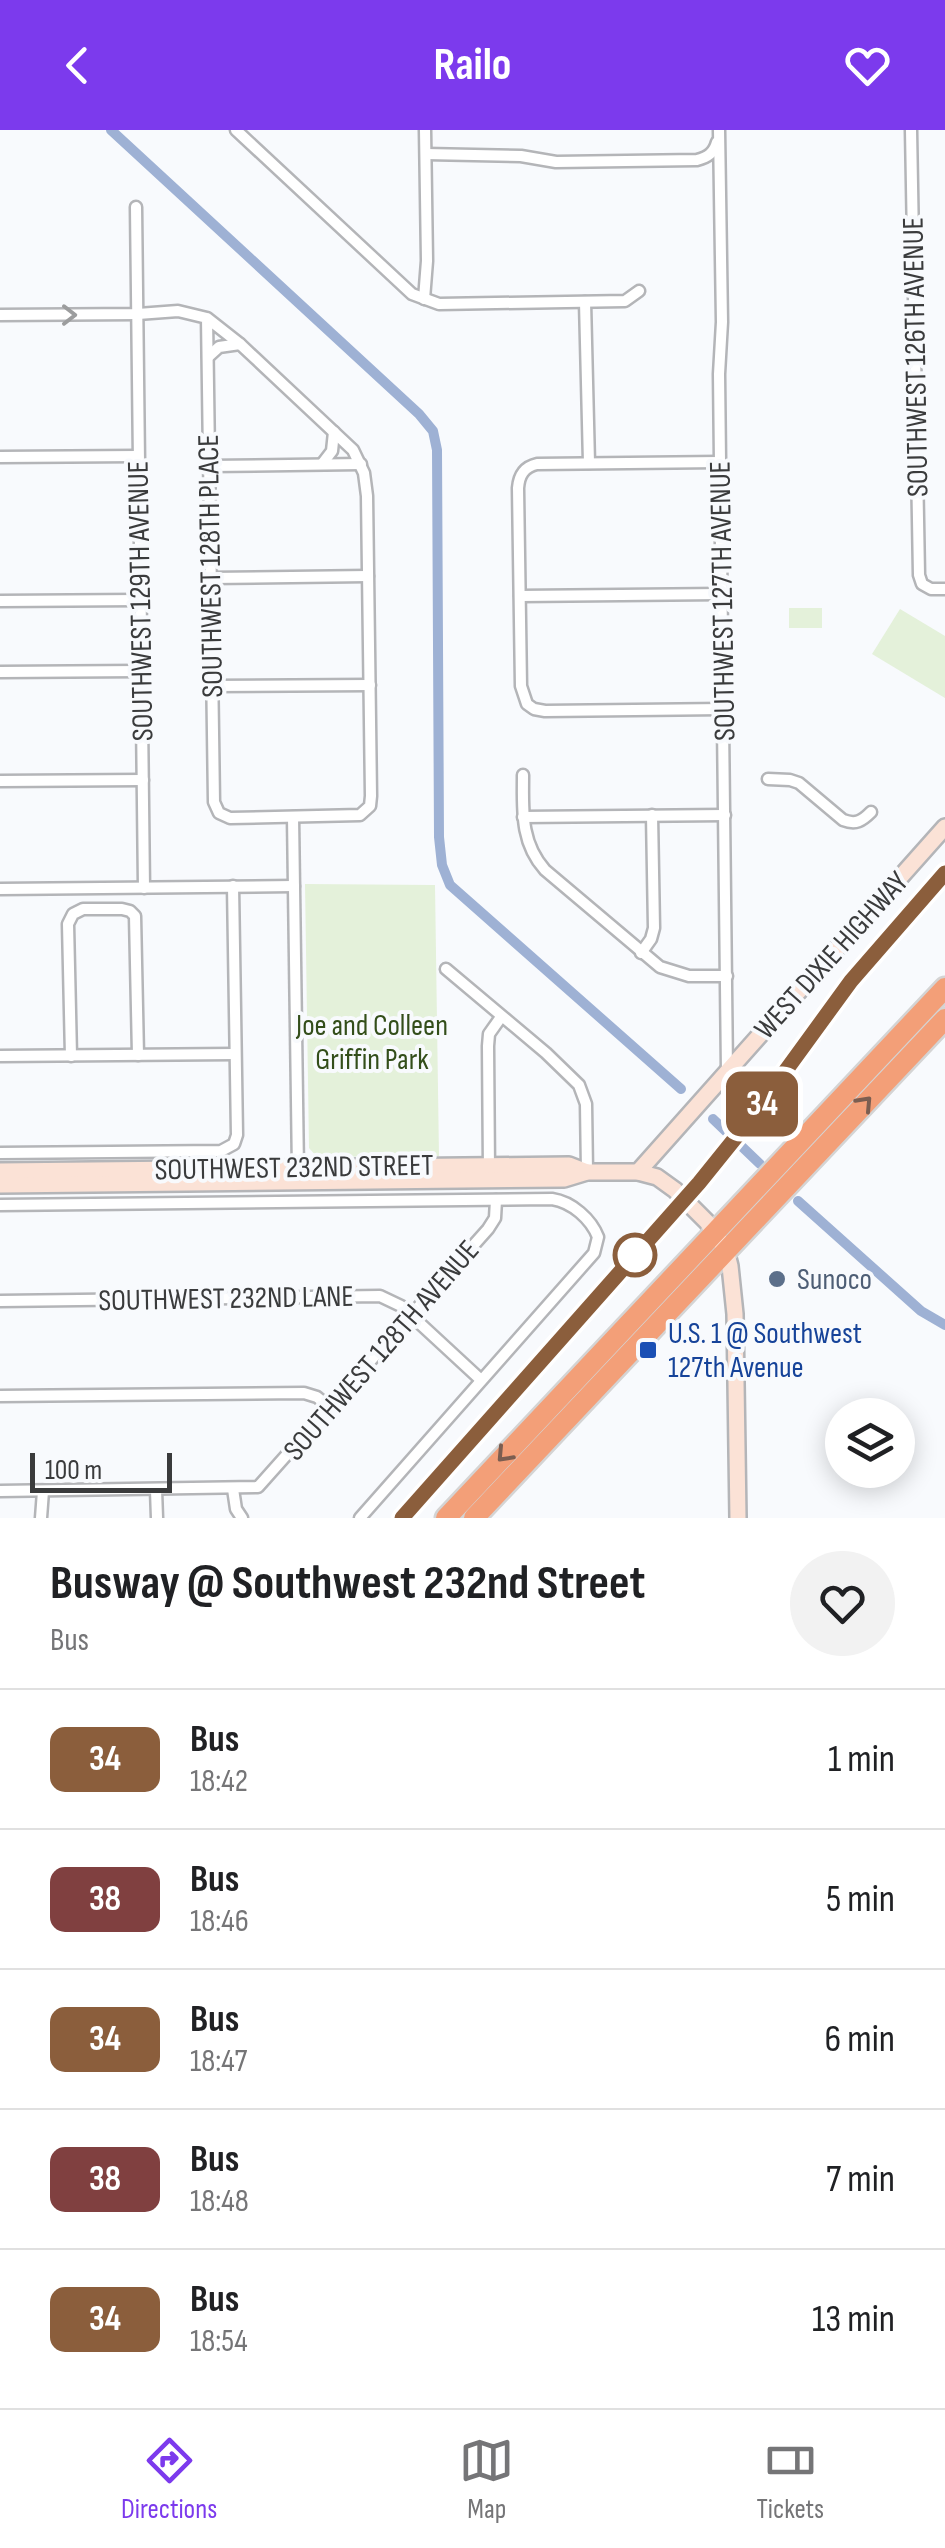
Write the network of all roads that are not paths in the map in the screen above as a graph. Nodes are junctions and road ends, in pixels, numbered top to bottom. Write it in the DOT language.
graph roads {
  1 [pos="236,130"];
  2 [pos="426,130"];
  3 [pos="911,130"];
  4 [pos="719,133"];
  5 [pos="426,154"];
  6 [pos="136,208"];
  7 [pos="640,292"];
  8 [pos="424,299"];
  9 [pos="585,302"];
  10 [pos="138,314"];
  11 [pos="0,315"];
  12 [pos="206,318"];
  13 [pos="240,344"];
  14 [pos="208,358"];
  15 [pos="334,432"];
  16 [pos="138,456"];
  17 [pos="0,457"];
  18 [pos="720,462"];
  19 [pos="589,463"];
  20 [pos="322,464"];
  21 [pos="361,464"];
  22 [pos="208,466"];
  23 [pos="368,576"];
  24 [pos="210,578"];
  25 [pos="945,589"];
  26 [pos="722,594"];
  27 [pos="520,596"];
  28 [pos="140,600"];
  29 [pos="0,601"];
  30 [pos="141,671"];
  31 [pos="0,672"];
  32 [pos="370,685"];
  33 [pos="212,686"];
  34 [pos="724,708"];
  35 [pos="523,775"];
  36 [pos="768,779"];
  37 [pos="142,780"];
  38 [pos="0,781"];
  39 [pos="872,812"];
  40 [pos="725,814"];
  41 [pos="652,815"];
  42 [pos="293,817"];
  43 [pos="523,817"];
  44 [pos="945,826"];
  45 [pos="233,886"];
  46 [pos="294,886"];
  47 [pos="144,888"];
  48 [pos="0,889"];
  49 [pos="641,953"];
  50 [pos="446,969"];
  51 [pos="727,976"];
  52 [pos="943,995"];
  53 [pos="501,1016"];
  54 [pos="945,1018"];
  55 [pos="235,1054"];
  56 [pos="138,1055"];
  57 [pos="0,1056"];
  58 [pos="71,1056"];
  59 [pos="727,1072"];
  60 [pos="0,1154"];
  61 [pos="0,1170"];
  62 [pos="586,1172"];
  63 [pos="638,1172"];
  64 [pos="489,1173"];
  65 [pos="298,1175"];
  66 [pos="0,1185"];
  67 [pos="496,1200"];
  68 [pos="0,1205"];
  69 [pos="721,1240"];
  70 [pos="0,1301"];
  71 [pos="411,1316"];
  72 [pos="482,1380"];
  73 [pos="0,1396"];
  74 [pos="329,1408"];
  75 [pos="233,1489"];
  76 [pos="156,1490"];
  77 [pos="0,1491"];
  78 [pos="43,1491"];
  79 [pos="41,1518"];
  80 [pos="157,1518"];
  81 [pos="242,1518"];
  82 [pos="360,1518"];
  83 [pos="446,1518"];
  84 [pos="474,1518"];
  85 [pos="738,1518"];
  1 -- 8 [label="street"];
  2 -- 5 [label="street"];
  3 -- 25 [label="street, SOUTHWEST 126TH AVENUE"];
  4 -- 5 [label="street"];
  4 -- 18 [label="street, SOUTHWEST 127TH AVENUE"];
  5 -- 8 [label="street"];
  6 -- 10 [label="street, SOUTHWEST 129TH AVENUE"];
  7 -- 9 [label="street"];
  8 -- 9 [label="street"];
  9 -- 19 [label="street"];
  11 -- 10 [label="street, one-way"];
  10 -- 12 [label="street"];
  10 -- 16 [label="street, SOUTHWEST 129TH AVENUE"];
  12 -- 13 [label="street"];
  12 -- 14 [label="street, SOUTHWEST 128TH PLACE"];
  13 -- 14 [label="street"];
  13 -- 15 [label="street"];
  14 -- 22 [label="street, SOUTHWEST 128TH PLACE"];
  15 -- 20 [label="street"];
  15 -- 21 [label="street"];
  16 -- 17 [label="street"];
  16 -- 28 [label="street, SOUTHWEST 129TH AVENUE"];
  18 -- 19 [label="street"];
  18 -- 26 [label="street, SOUTHWEST 127TH AVENUE"];
  19 -- 27 [label="street"];
  20 -- 21 [label="street"];
  20 -- 22 [label="street"];
  21 -- 23 [label="street"];
  22 -- 24 [label="street, SOUTHWEST 128TH PLACE"];
  23 -- 24 [label="street"];
  23 -- 32 [label="street"];
  24 -- 33 [label="street, SOUTHWEST 128TH PLACE"];
  26 -- 27 [label="street"];
  26 -- 34 [label="street, SOUTHWEST 127TH AVENUE"];
  27 -- 34 [label="street"];
  28 -- 29 [label="street"];
  28 -- 30 [label="street, SOUTHWEST 129TH AVENUE"];
  30 -- 31 [label="street"];
  30 -- 37 [label="street, SOUTHWEST 129TH AVENUE"];
  32 -- 33 [label="street"];
  32 -- 42 [label="street"];
  33 -- 42 [label="street, SOUTHWEST 128TH PLACE"];
  34 -- 40 [label="street, SOUTHWEST 127TH AVENUE"];
  35 -- 43 [label="street"];
  36 -- 39 [label="street"];
  37 -- 38 [label="street"];
  37 -- 47 [label="street, SOUTHWEST 129TH AVENUE"];
  40 -- 41 [label="street"];
  40 -- 51 [label="street, SOUTHWEST 127TH AVENUE"];
  41 -- 43 [label="street"];
  41 -- 49 [label="street"];
  42 -- 46 [label="street"];
  43 -- 49 [label="street"];
  44 -- 59 [label="street, WEST DIXIE HIGHWAY"];
  45 -- 46 [label="street"];
  45 -- 47 [label="street"];
  45 -- 55 [label="street"];
  46 -- 65 [label="street"];
  47 -- 48 [label="street"];
  49 -- 51 [label="street"];
  50 -- 53 [label="street"];
  51 -- 59 [label="street, SOUTHWEST 127TH AVENUE"];
  52 -- 69 [label="highway"];
  53 -- 62 [label="street"];
  53 -- 64 [label="street"];
  69 -- 54 [label="highway, one-way"];
  55 -- 56 [label="street"];
  55 -- 60 [label="street"];
  56 -- 58 [label="street"];
  56 -- 58 [label="street"];
  57 -- 58 [label="street"];
  59 -- 63 [label="street, WEST DIXIE HIGHWAY"];
  61 -- 65 [label="street, SOUTHWEST 232ND STREET"];
  62 -- 63 [label="street, SOUTHWEST 232ND STREET"];
  62 -- 64 [label="street, SOUTHWEST 232ND STREET"];
  63 -- 69 [label="street, SOUTHWEST 232ND STREET"];
  64 -- 65 [label="street, SOUTHWEST 232ND STREET"];
  65 -- 66 [label="street, SOUTHWEST 232ND STREET"];
  67 -- 68 [label="street"];
  67 -- 71 [label="street, SOUTHWEST 128TH AVENUE"];
  67 -- 72 [label="street"];
  69 -- 83 [label="highway, one-way"];
  69 -- 84 [label="highway"];
  69 -- 85 [label="street"];
  70 -- 71 [label="street, SOUTHWEST 232ND LANE"];
  71 -- 72 [label="street, SOUTHWEST 232ND LANE"];
  71 -- 74 [label="street, SOUTHWEST 128TH AVENUE"];
  72 -- 82 [label="street"];
  73 -- 74 [label="street"];
  74 -- 75 [label="street, SOUTHWEST 128TH AVENUE"];
  75 -- 76 [label="street"];
  75 -- 81 [label="street"];
  76 -- 78 [label="street"];
  76 -- 80 [label="street"];
  77 -- 78 [label="street"];
  78 -- 79 [label="street"];
}
